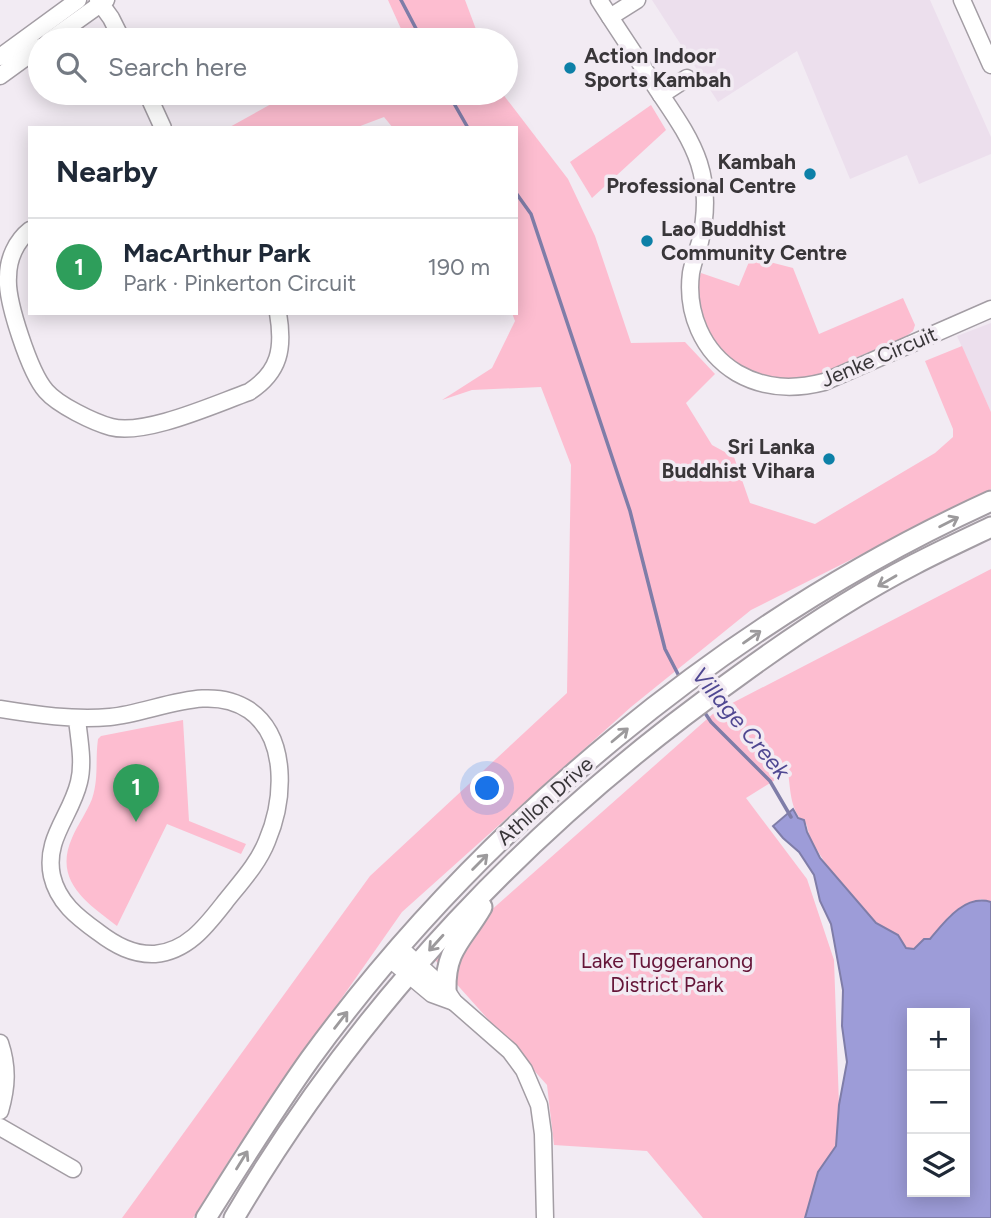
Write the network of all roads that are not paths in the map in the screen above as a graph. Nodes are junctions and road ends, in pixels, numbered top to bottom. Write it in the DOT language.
graph roads {
  1 [pos="78,0"];
  2 [pos="599,0"];
  3 [pos="637,0"];
  4 [pos="102,1"];
  5 [pos="967,1"];
  6 [pos="610,17"];
  7 [pos="40,28"];
  8 [pos="66,28"];
  9 [pos="116,28"];
  10 [pos="28,37"];
  11 [pos="28,56"];
  12 [pos="0,57"];
  13 [pos="991,65"];
  14 [pos="0,76"];
  15 [pos="687,78"];
  16 [pos="661,95"];
  17 [pos="152,105"];
  18 [pos="162,126"];
  19 [pos="28,232"];
  20 [pos="991,309"];
  21 [pos="278,315"];
  22 [pos="991,501"];
  23 [pos="991,527"];
  24 [pos="0,709"];
  25 [pos="77,719"];
  26 [pos="499,876"];
  27 [pos="395,953"];
  28 [pos="413,969"];
  29 [pos="450,996"];
  30 [pos="0,1043"];
  31 [pos="0,1111"];
  32 [pos="0,1126"];
  33 [pos="73,1169"];
  34 [pos="206,1218"];
  35 [pos="234,1218"];
  36 [pos="545,1218"];
  1 -- 7 [label="street"];
  2 -- 6 [label="street, Jenke Circuit"];
  3 -- 6 [label="street"];
  4 -- 8 [label="street"];
  4 -- 9 [label="street"];
  5 -- 13 [label="street"];
  6 -- 16 [label="street, Jenke Circuit"];
  10 -- 12 [label="street"];
  11 -- 14 [label="street"];
  15 -- 16 [label="street"];
  16 -- 20 [label="street, Jenke Circuit"];
  17 -- 18 [label="street"];
  19 -- 21 [label="street"];
  27 -- 22 [label="main road, Athllon Drive, one-way"];
  23 -- 26 [label="main road, Athllon Drive, one-way"];
  24 -- 25 [label="street"];
  25 -- 25 [label="street"];
  26 -- 28 [label="main road, Athllon Drive, one-way"];
  26 -- 29 [label="main road"];
  27 -- 28 [label="street"];
  34 -- 27 [label="main road, Athllon Drive, one-way"];
  28 -- 29 [label="street"];
  28 -- 35 [label="main road, Athllon Drive"];
  29 -- 36 [label="street"];
  30 -- 31 [label="street"];
  32 -- 33 [label="street"];
}
